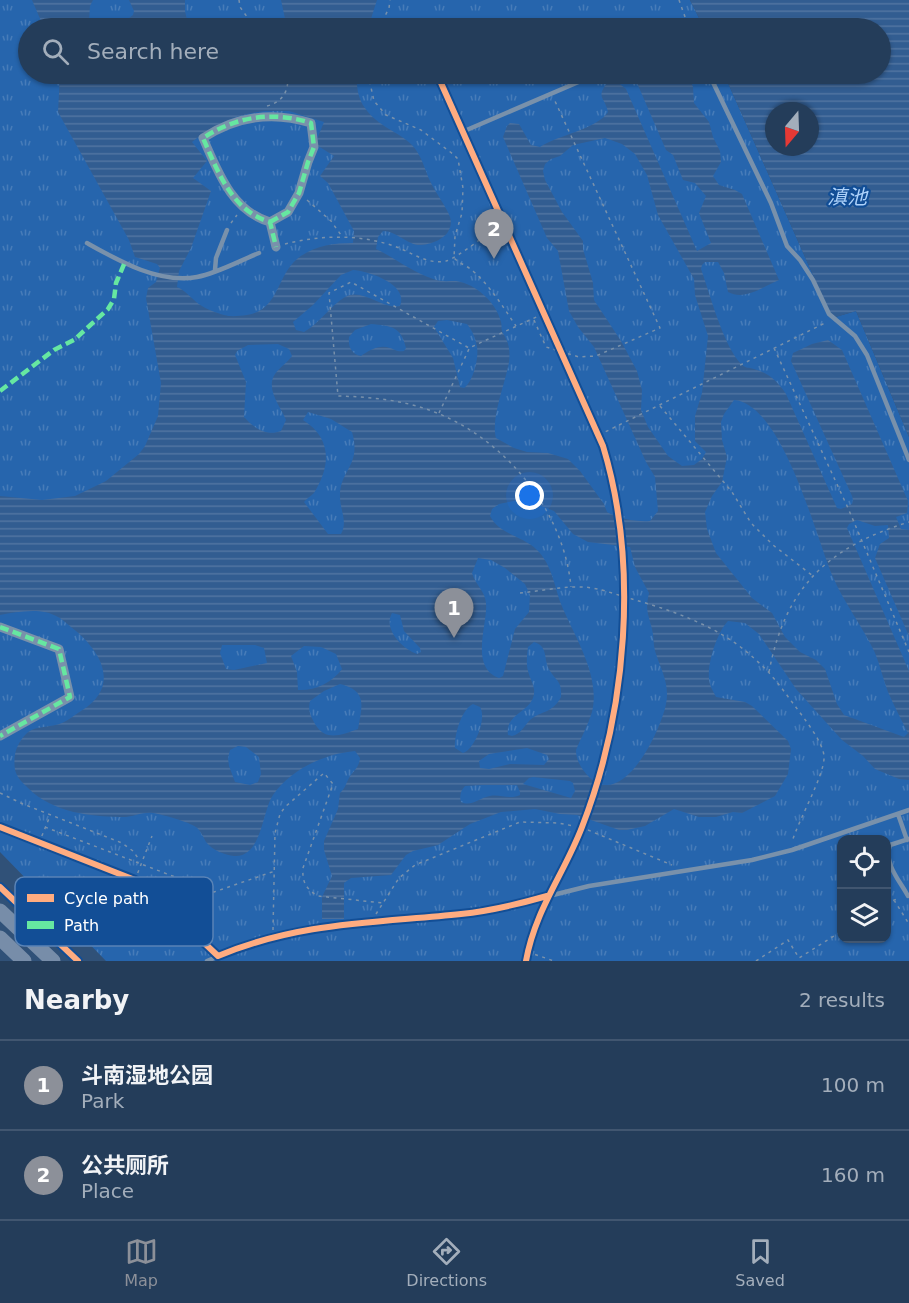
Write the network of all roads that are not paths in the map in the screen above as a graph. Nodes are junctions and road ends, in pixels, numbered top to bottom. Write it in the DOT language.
graph roads {
  1 [pos="573,84"];
  2 [pos="715,84"];
  3 [pos="462,132"];
  4 [pos="270,222"];
  5 [pos="227,230"];
  6 [pos="87,243"];
  7 [pos="276,247"];
  8 [pos="259,253"];
  9 [pos="216,270"];
  10 [pos="909,460"];
  11 [pos="0,627"];
  12 [pos="0,736"];
  13 [pos="909,810"];
  14 [pos="898,814"];
  15 [pos="584,822"];
  16 [pos="908,839"];
  17 [pos="908,896"];
  18 [pos="547,897"];
  19 [pos="0,911"];
  20 [pos="537,921"];
  21 [pos="15,925"];
  22 [pos="0,938"];
  23 [pos="37,946"];
  24 [pos="24,961"];
  25 [pos="53,961"];
  26 [pos="207,961"];
  1 -- 3 [label="lane"];
  2 -- 10 [label="lane"];
  4 -- 4 [label="street"];
  4 -- 7 [label="street"];
  5 -- 9 [label="lane"];
  6 -- 9 [label="lane"];
  8 -- 9 [label="lane"];
  11 -- 12 [label="street"];
  13 -- 14 [label="lane"];
  14 -- 16 [label="lane"];
  14 -- 18 [label="lane"];
  15 -- 18 [label="lane"];
  16 -- 17 [label="lane"];
  18 -- 20 [label="lane"];
  18 -- 26 [label="lane"];
  19 -- 21 [label="main road"];
  22 -- 24 [label="main road"];
  23 -- 25 [label="main road"];
}
